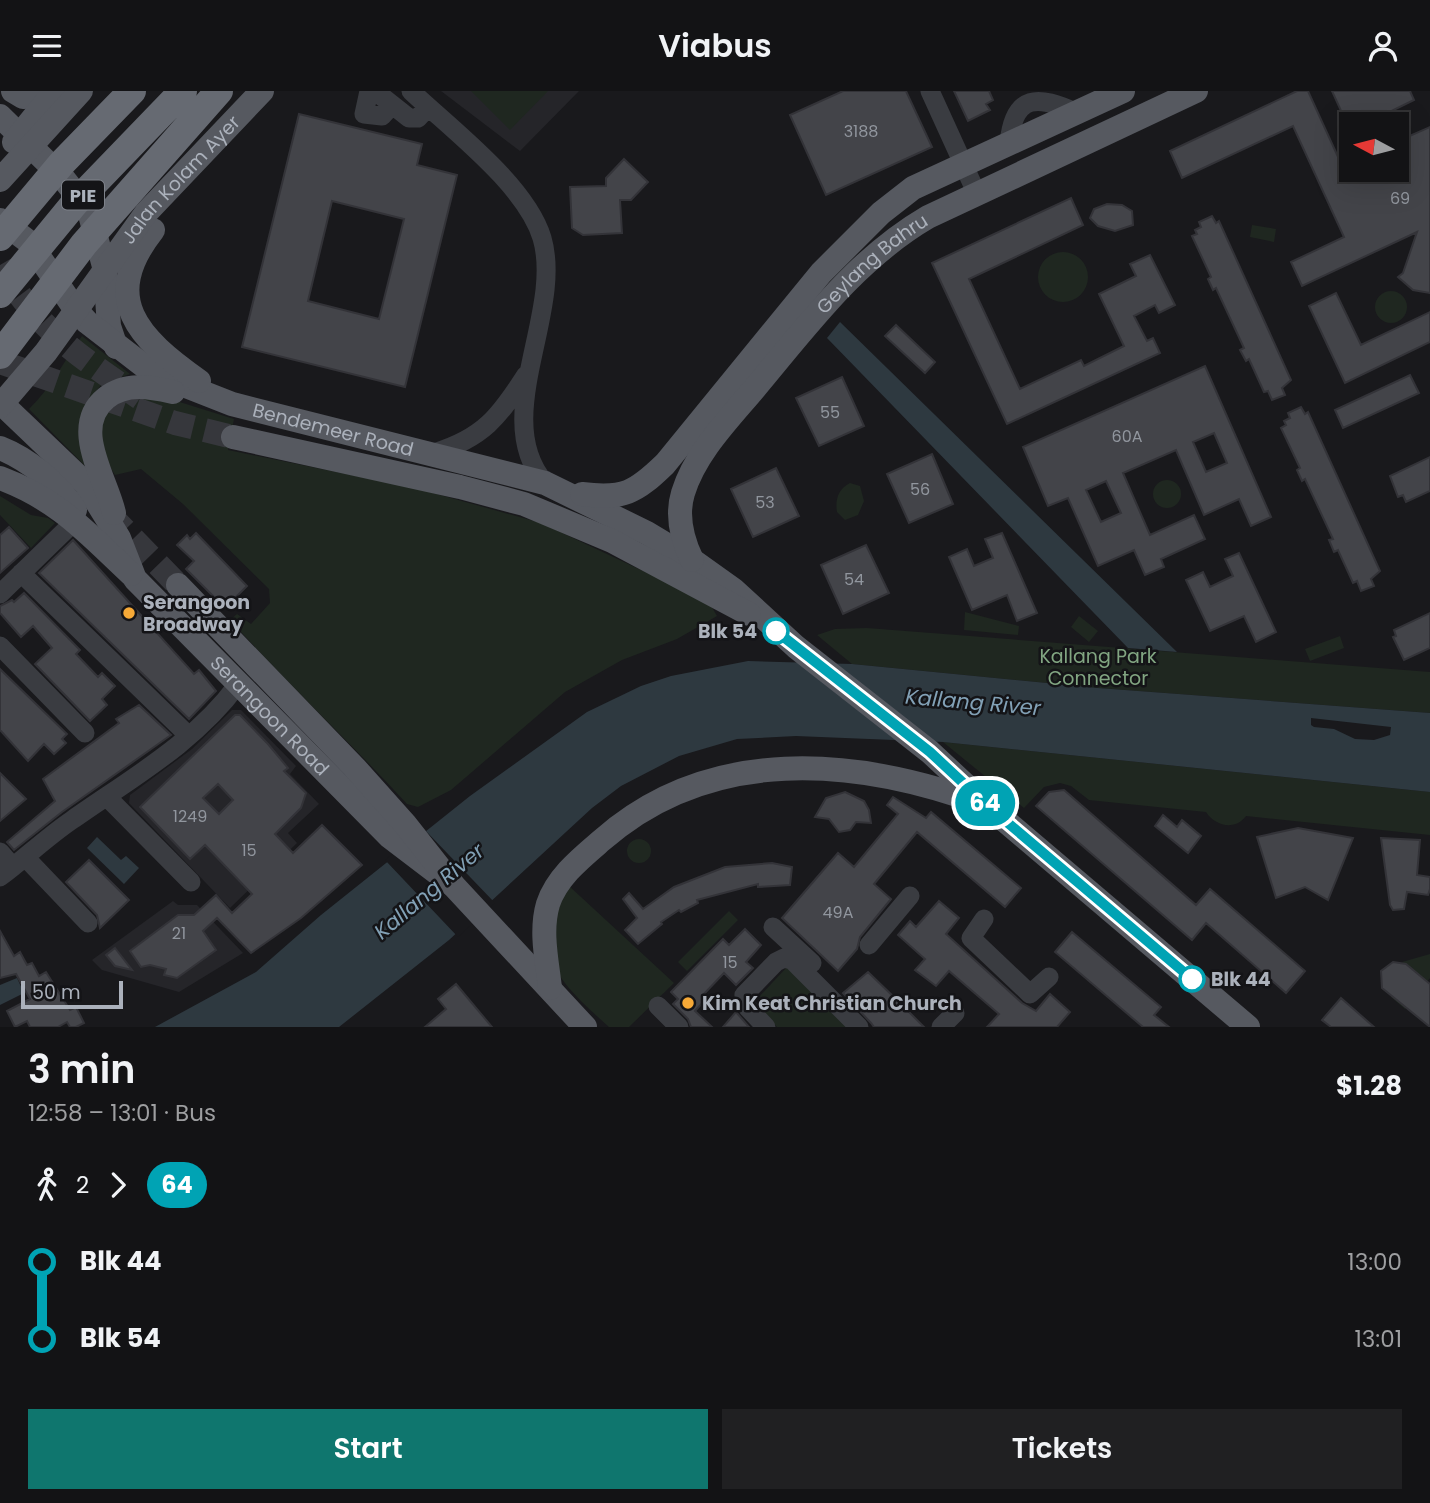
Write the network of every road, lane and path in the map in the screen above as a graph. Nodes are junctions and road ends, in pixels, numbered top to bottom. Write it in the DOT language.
graph roads {
  1 [pos="13,91"];
  2 [pos="80,91"];
  3 [pos="132,91"];
  4 [pos="183,91"];
  5 [pos="219,91"];
  6 [pos="262,91"];
  7 [pos="369,91"];
  8 [pos="375,91"];
  9 [pos="411,91"];
  10 [pos="930,91"];
  11 [pos="1124,91"];
  12 [pos="1196,91"];
  13 [pos="52,93"];
  14 [pos="392,105"];
  15 [pos="428,107"];
  16 [pos="0,116"];
  17 [pos="18,137"];
  18 [pos="200,155"];
  19 [pos="0,158"];
  20 [pos="963,163"];
  21 [pos="0,180"];
  22 [pos="976,192"];
  23 [pos="881,213"];
  24 [pos="0,220"];
  25 [pos="0,237"];
  26 [pos="893,237"];
  27 [pos="105,270"];
  28 [pos="0,294"];
  29 [pos="75,309"];
  30 [pos="116,347"];
  31 [pos="0,355"];
  32 [pos="529,372"];
  33 [pos="1,404"];
  34 [pos="232,404"];
  35 [pos="233,437"];
  36 [pos="0,449"];
  37 [pos="434,453"];
  38 [pos="0,478"];
  39 [pos="556,487"];
  40 [pos="82,526"];
  41 [pos="120,538"];
  42 [pos="692,560"];
  43 [pos="21,573"];
  44 [pos="135,579"];
  45 [pos="178,585"];
  46 [pos="0,594"];
  47 [pos="763,619"];
  48 [pos="0,646"];
  49 [pos="238,684"];
  50 [pos="85,733"];
  51 [pos="189,736"];
  52 [pos="108,797"];
  53 [pos="989,807"];
  54 [pos="398,830"];
  55 [pos="0,852"];
  56 [pos="13,867"];
  57 [pos="191,882"];
  58 [pos="910,896"];
  59 [pos="984,919"];
  60 [pos="88,923"];
  61 [pos="773,927"];
  62 [pos="869,945"];
  63 [pos="1049,977"];
  64 [pos="822,978"];
  65 [pos="550,988"];
  66 [pos="658,1006"];
  67 [pos="581,1026"];
  68 [pos="679,1027"];
  69 [pos="766,1027"];
  70 [pos="859,1027"];
  71 [pos="1248,1027"];
  1 -- 13 [label="main road"];
  2 -- 21 [label="main road"];
  3 -- 25 [label="highway, PIE"];
  4 -- 28 [label="highway, PIE"];
  5 -- 31 [label="highway"];
  6 -- 18 [label="main road, Jalan Kolam Ayer"];
  7 -- 14 [label="street"];
  8 -- 14 [label="street"];
  9 -- 15 [label="street"];
  10 -- 20 [label="street"];
  11 -- 20 [label="main road, Geylang Bahru"];
  12 -- 22 [label="main road, Geylang Bahru"];
  13 -- 17 [label="main road"];
  14 -- 15 [label="street"];
  15 -- 32 [label="street"];
  16 -- 17 [label="main road"];
  17 -- 19 [label="main road"];
  17 -- 27 [label="main road"];
  18 -- 27 [label="main road, Jalan Kolam Ayer"];
  18 -- 34 [label="main road"];
  20 -- 22 [label="street"];
  20 -- 23 [label="main road, Geylang Bahru"];
  22 -- 26 [label="main road, Geylang Bahru"];
  23 -- 26 [label="street"];
  23 -- 39 [label="main road, Geylang Bahru"];
  24 -- 29 [label="main road, Bendemeer Road"];
  26 -- 42 [label="main road, Geylang Bahru"];
  27 -- 29 [label="main road, Jalan Kolam Ayer"];
  27 -- 30 [label="main road"];
  29 -- 30 [label="main road, Bendemeer Road"];
  29 -- 33 [label="main road, Jalan Kolam Ayer"];
  30 -- 34 [label="main road, Bendemeer Road"];
  32 -- 37 [label="street"];
  32 -- 39 [label="street"];
  33 -- 41 [label="main road, Serangoon Road"];
  34 -- 37 [label="main road, Bendemeer Road"];
  34 -- 41 [label="main road"];
  35 -- 47 [label="main road, Bendemeer Road"];
  36 -- 40 [label="main road"];
  37 -- 39 [label="main road, Bendemeer Road"];
  38 -- 40 [label="main road"];
  39 -- 42 [label="main road, Bendemeer Road"];
  40 -- 43 [label="street"];
  40 -- 44 [label="main road"];
  41 -- 44 [label="main road, Serangoon Road"];
  42 -- 47 [label="main road, Bendemeer Road"];
  43 -- 46 [label="street"];
  43 -- 51 [label="street"];
  44 -- 49 [label="main road, Serangoon Road"];
  45 -- 54 [label="main road, Serangoon Road"];
  47 -- 53 [label="main road, Bendemeer Road"];
  48 -- 50 [label="street"];
  49 -- 51 [label="street"];
  49 -- 54 [label="main road, Serangoon Road"];
  51 -- 52 [label="street"];
  52 -- 56 [label="street"];
  52 -- 57 [label="street"];
  53 -- 65 [label="main road"];
  53 -- 71 [label="main road, Bendemeer Road"];
  54 -- 65 [label="main road, Serangoon Road"];
  55 -- 56 [label="street"];
  56 -- 60 [label="street"];
  58 -- 62 [label="street"];
  59 -- 63 [label="street"];
  61 -- 64 [label="street"];
  64 -- 69 [label="street"];
  64 -- 70 [label="street"];
  65 -- 67 [label="main road, Serangoon Road"];
  66 -- 68 [label="street"];
}
